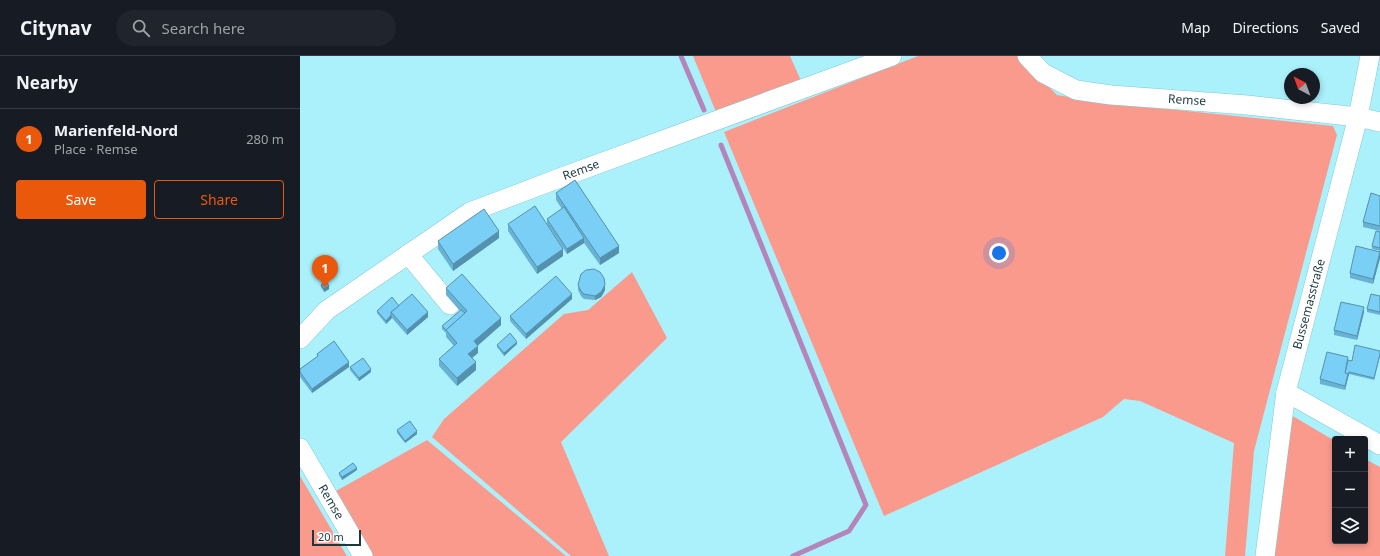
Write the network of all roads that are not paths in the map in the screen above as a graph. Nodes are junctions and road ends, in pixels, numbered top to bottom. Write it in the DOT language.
graph roads {
  1 [pos="892,56"];
  2 [pos="1027,56"];
  3 [pos="1370,56"];
  4 [pos="1358,117"];
  5 [pos="1380,122"];
  6 [pos="408,254"];
  7 [pos="450,305"];
  8 [pos="300,338"];
  9 [pos="1286,392"];
  10 [pos="1380,445"];
  11 [pos="300,448"];
  12 [pos="363,556"];
  13 [pos="1265,556"];
  1 -- 6 [label="street, Remse"];
  2 -- 4 [label="street, Remse"];
  3 -- 4 [label="street, Bussemasstraße"];
  4 -- 5 [label="street, Remse"];
  4 -- 9 [label="street, Bussemasstraße"];
  6 -- 7 [label="street"];
  6 -- 8 [label="street, Remse"];
  9 -- 10 [label="street"];
  9 -- 13 [label="street, Bussemasstraße"];
  11 -- 12 [label="street, Remse"];
}
